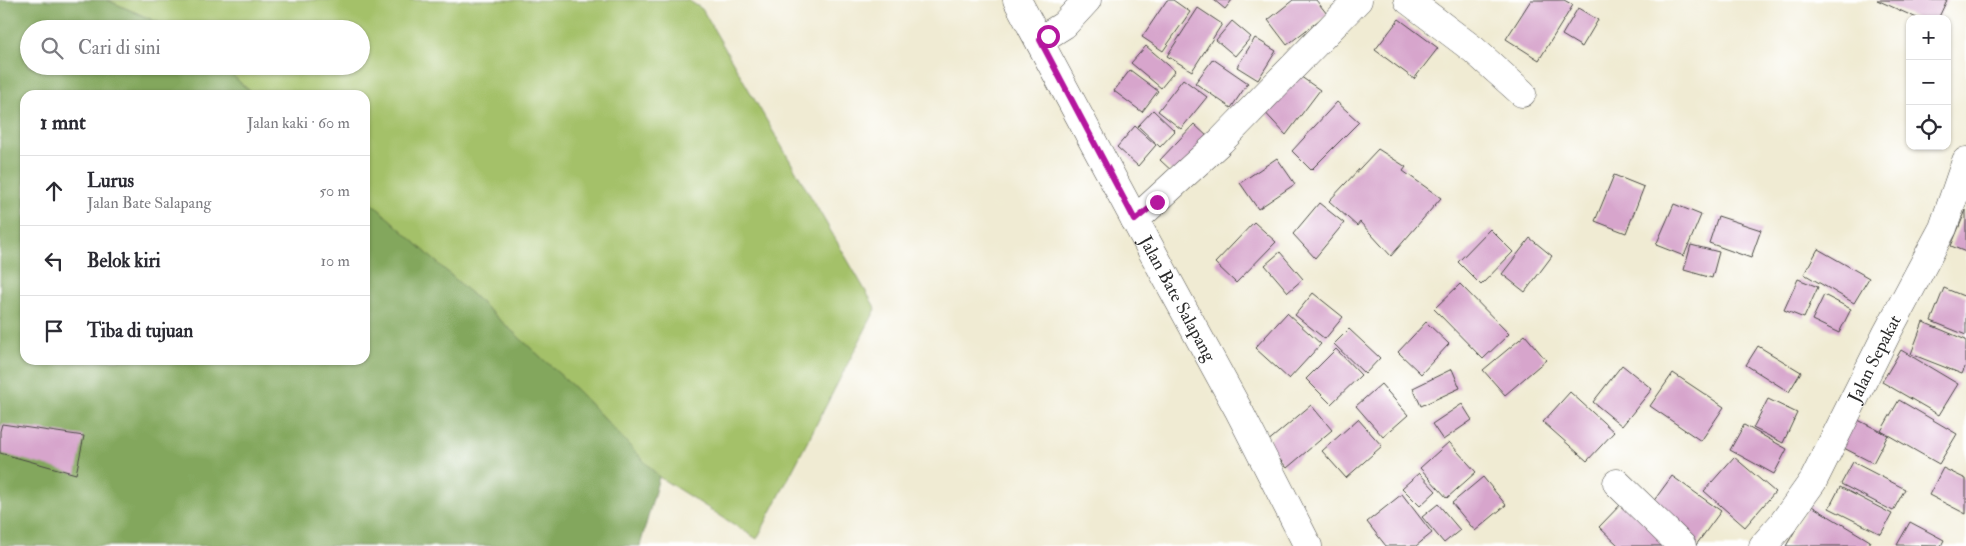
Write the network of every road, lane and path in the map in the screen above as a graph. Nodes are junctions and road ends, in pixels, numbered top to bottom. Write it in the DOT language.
graph roads {
  1 [pos="1017,0"];
  2 [pos="1087,0"];
  3 [pos="1358,0"];
  4 [pos="1408,0"];
  5 [pos="1050,34"];
  6 [pos="1522,92"];
  7 [pos="1966,161"];
  8 [pos="1144,212"];
  9 [pos="1617,483"];
  10 [pos="1308,546"];
  11 [pos="1682,546"];
  12 [pos="1763,546"];
  1 -- 5 [label="street, Jalan Bate Salapang"];
  2 -- 5 [label="street"];
  3 -- 8 [label="street"];
  4 -- 6 [label="street"];
  5 -- 8 [label="street, Jalan Bate Salapang"];
  7 -- 12 [label="street, Jalan Sepakat"];
  8 -- 10 [label="street, Jalan Bate Salapang"];
  9 -- 11 [label="street"];
}
